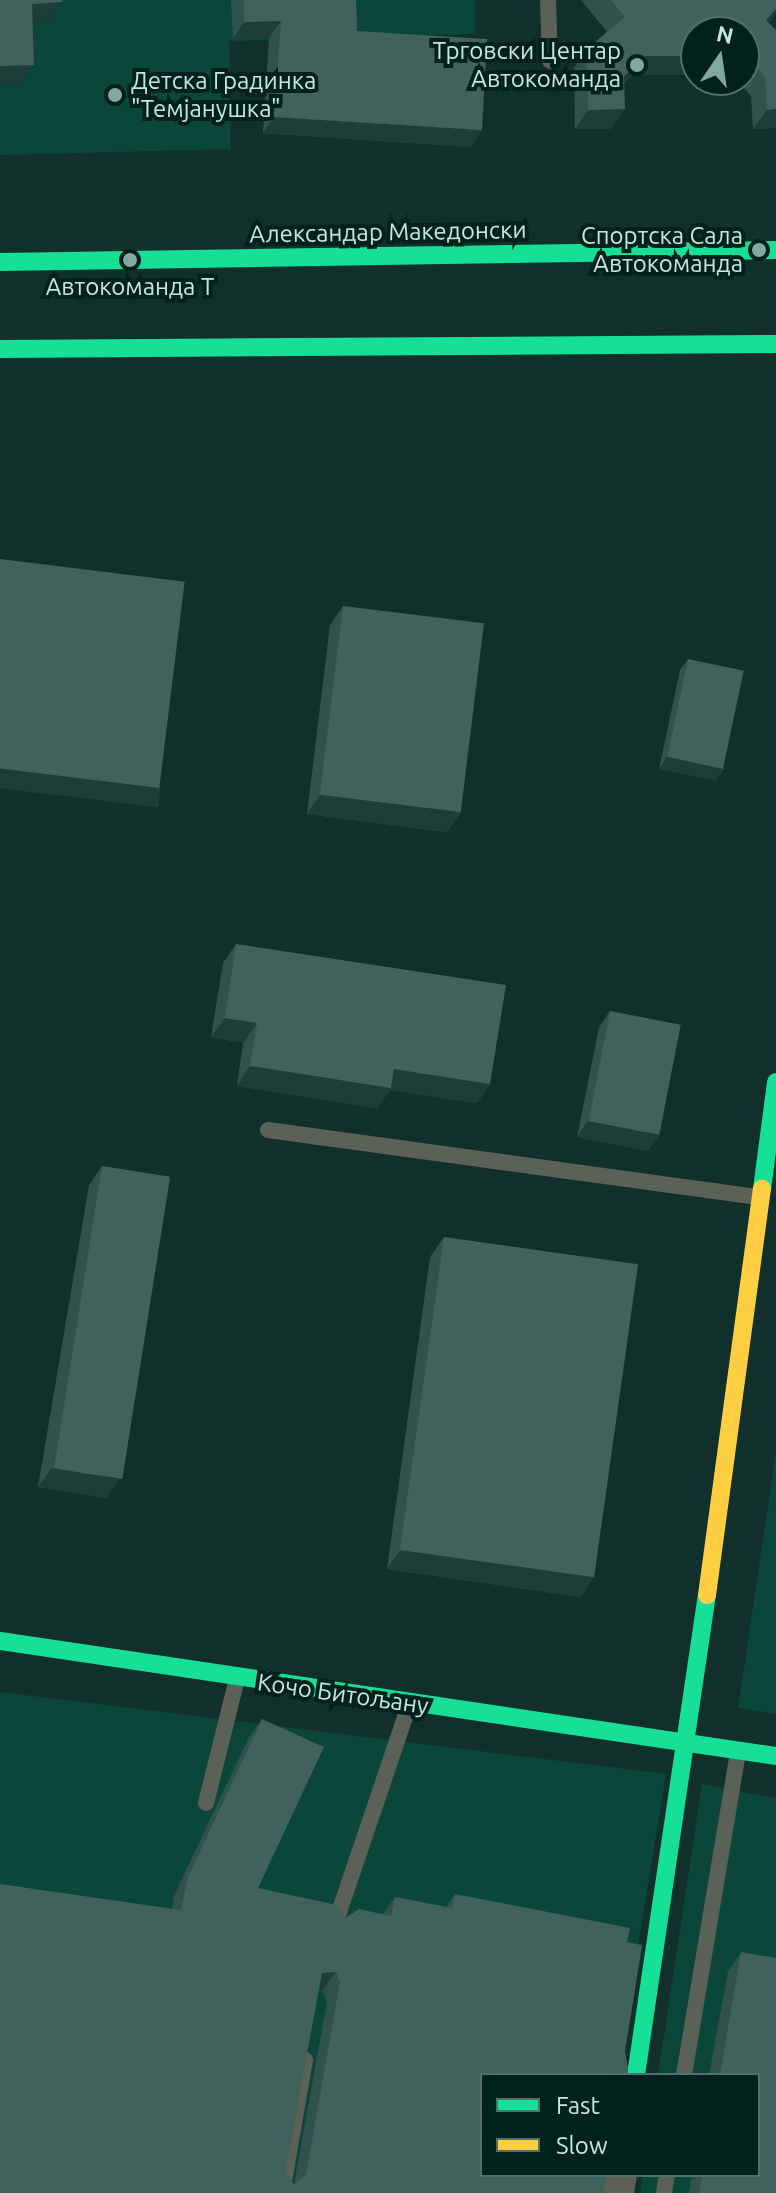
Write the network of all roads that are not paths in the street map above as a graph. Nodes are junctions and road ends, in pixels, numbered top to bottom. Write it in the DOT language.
graph roads {
  1 [pos="548,0"];
  2 [pos="550,61"];
  3 [pos="776,250"];
  4 [pos="0,262"];
  5 [pos="776,344"];
  6 [pos="0,349"];
  7 [pos="776,1082"];
  8 [pos="268,1130"];
  9 [pos="760,1198"];
  10 [pos="0,1641"];
  11 [pos="237,1679"];
  12 [pos="410,1703"];
  13 [pos="686,1742"];
  14 [pos="738,1750"];
  15 [pos="776,1756"];
  16 [pos="206,1803"];
  17 [pos="334,1927"];
  18 [pos="308,2044"];
  19 [pos="636,2073"];
  20 [pos="684,2073"];
  21 [pos="282,2193"];
  1 -- 2 [label="lane"];
  3 -- 4 [label="street, Александар Македонски"];
  5 -- 6 [label="street"];
  7 -- 9 [label="street"];
  8 -- 9 [label="lane"];
  9 -- 13 [label="street"];
  10 -- 11 [label="street, Кочо Битољану"];
  11 -- 12 [label="street, Кочо Битољану"];
  11 -- 16 [label="lane"];
  12 -- 13 [label="street, Кочо Битољану"];
  12 -- 17 [label="lane"];
  13 -- 14 [label="street, Кочо Битољану"];
  13 -- 19 [label="street"];
  14 -- 15 [label="street, Кочо Битољану"];
  14 -- 20 [label="lane"];
  18 -- 21 [label="lane"];
}
